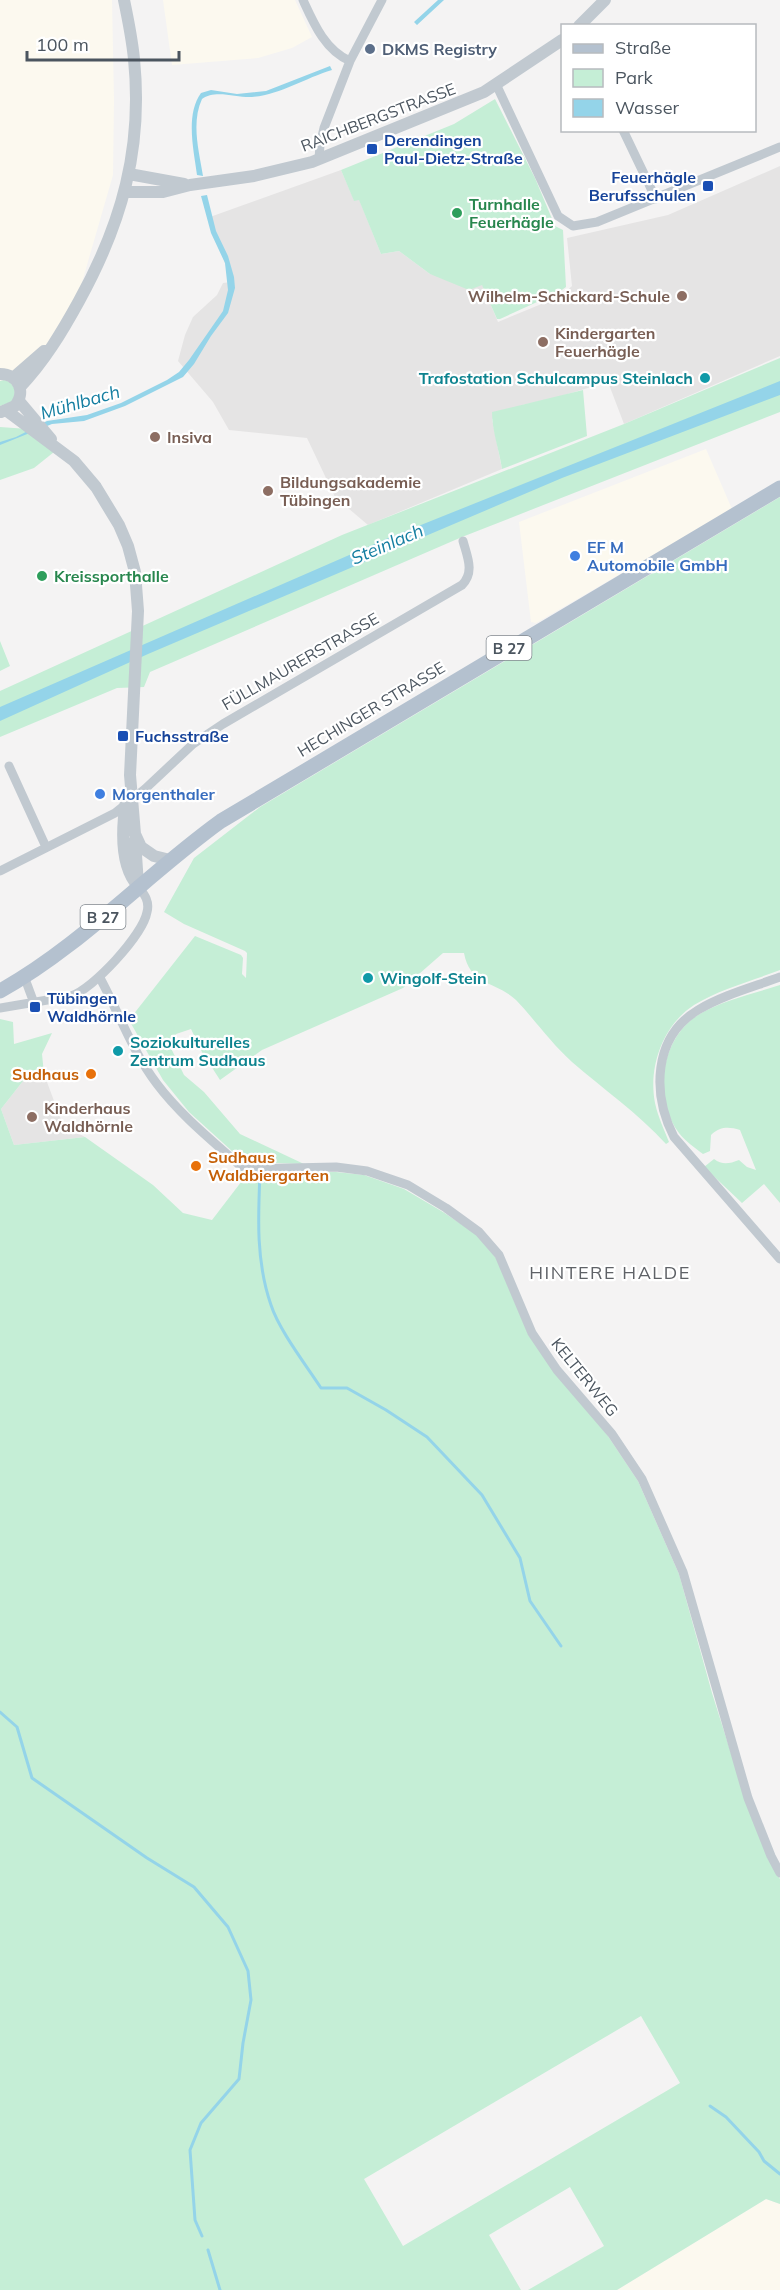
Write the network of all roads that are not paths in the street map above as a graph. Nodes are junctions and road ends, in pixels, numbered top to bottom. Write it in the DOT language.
graph roads {
  1 [pos="124,0"];
  2 [pos="303,0"];
  3 [pos="382,0"];
  4 [pos="605,0"];
  5 [pos="581,24"];
  6 [pos="561,41"];
  7 [pos="350,61"];
  8 [pos="496,84"];
  9 [pos="624,132"];
  10 [pos="780,147"];
  11 [pos="320,159"];
  12 [pos="129,174"];
  13 [pos="190,185"];
  14 [pos="125,192"];
  15 [pos="656,199"];
  16 [pos="0,374"];
  17 [pos="19,380"];
  18 [pos="19,401"];
  19 [pos="3,411"];
  20 [pos="30,422"];
  21 [pos="780,488"];
  22 [pos="463,541"];
  23 [pos="9,766"];
  24 [pos="129,803"];
  25 [pos="135,834"];
  26 [pos="46,847"];
  27 [pos="170,860"];
  28 [pos="0,871"];
  29 [pos="138,886"];
  30 [pos="24,976"];
  31 [pos="780,977"];
  32 [pos="100,978"];
  33 [pos="0,991"];
  34 [pos="34,1003"];
  35 [pos="0,1008"];
  36 [pos="780,1259"];
  37 [pos="780,1873"];
  1 -- 12 [label="street"];
  2 -- 7 [label="street"];
  3 -- 7 [label="street"];
  4 -- 5 [label="street"];
  6 -- 8 [label="street, RAICHBERGSTRASSE"];
  7 -- 11 [label="street"];
  8 -- 11 [label="street, RAICHBERGSTRASSE"];
  8 -- 15 [label="street"];
  9 -- 15 [label="street"];
  10 -- 15 [label="street"];
  11 -- 13 [label="street, RAICHBERGSTRASSE"];
  12 -- 13 [label="street, RAICHBERGSTRASSE"];
  12 -- 14 [label="street"];
  13 -- 14 [label="street, RAICHBERGSTRASSE"];
  14 -- 17 [label="street"];
  16 -- 17 [label="street"];
  17 -- 18 [label="street"];
  18 -- 19 [label="street"];
  18 -- 20 [label="street"];
  19 -- 20 [label="street"];
  20 -- 24 [label="street"];
  21 -- 27 [label="main road, HECHINGER STRASSE / B 27"];
  22 -- 24 [label="street, FÜLLMAURERSTRASSE"];
  23 -- 26 [label="street"];
  24 -- 25 [label="street"];
  24 -- 26 [label="street"];
  24 -- 29 [label="street"];
  25 -- 27 [label="street"];
  25 -- 29 [label="street"];
  26 -- 28 [label="street"];
  27 -- 29 [label="main road, HECHINGER STRASSE / B 27"];
  29 -- 30 [label="main road, HECHINGER STRASSE / B 27"];
  29 -- 32 [label="street"];
  30 -- 33 [label="main road, HECHINGER STRASSE / B 27"];
  30 -- 34 [label="street"];
  31 -- 36 [label="street"];
  32 -- 34 [label="street"];
  32 -- 37 [label="street, KELTERWEG"];
  34 -- 35 [label="street"];
}
